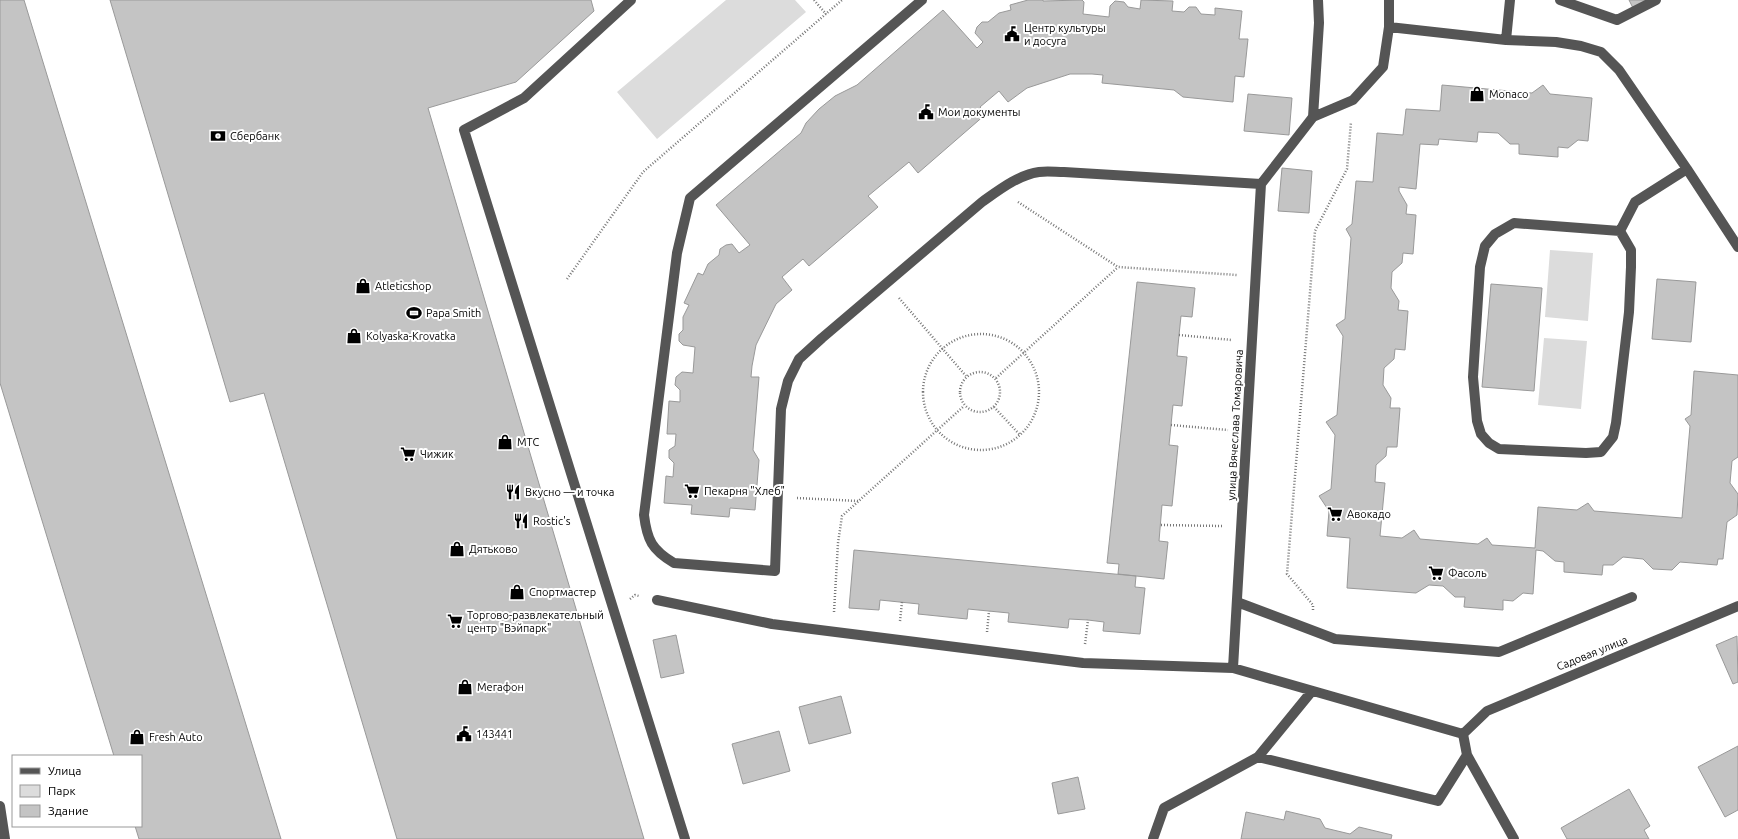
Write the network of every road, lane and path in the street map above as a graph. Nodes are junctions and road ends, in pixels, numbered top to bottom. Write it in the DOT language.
graph roads {
  1 [pos="631,0"];
  2 [pos="814,0"];
  3 [pos="842,0"];
  4 [pos="922,0"];
  5 [pos="1318,0"];
  6 [pos="1390,0"];
  7 [pos="1510,0"];
  8 [pos="1560,0"];
  9 [pos="1656,0"];
  10 [pos="826,14"];
  11 [pos="1389,27"];
  12 [pos="1506,40"];
  13 [pos="1353,100"];
  14 [pos="1313,118"];
  15 [pos="1687,169"];
  16 [pos="1261,184"];
  17 [pos="999,190"];
  18 [pos="1620,231"];
  19 [pos="1738,247"];
  20 [pos="1118,267"];
  21 [pos="1256,276"];
  22 [pos="567,279"];
  23 [pos="886,283"];
  24 [pos="1179,335"];
  25 [pos="1252,342"];
  26 [pos="942,349"];
  27 [pos="1025,353"];
  28 [pos="966,376"];
  29 [pos="996,378"];
  30 [pos="964,406"];
  31 [pos="994,407"];
  32 [pos="1171,425"];
  33 [pos="938,431"];
  34 [pos="1247,432"];
  35 [pos="1020,435"];
  36 [pos="778,497"];
  37 [pos="858,501"];
  38 [pos="1161,525"];
  39 [pos="1241,527"];
  40 [pos="1632,597"];
  41 [pos="657,600"];
  42 [pos="1237,602"];
  43 [pos="1738,606"];
  44 [pos="615,614"];
  45 [pos="1310,630"];
  46 [pos="834,631"];
  47 [pos="1233,668"];
  48 [pos="1312,691"];
  49 [pos="1463,734"];
  50 [pos="1467,755"];
  51 [pos="1258,757"];
  52 [pos="0,806"];
  53 [pos="5,839"];
  54 [pos="685,839"];
  55 [pos="1153,839"];
  56 [pos="1514,839"];
  1 -- 44 [label="street"];
  2 -- 10 [label="path"];
  3 -- 10 [label="path"];
  4 -- 36 [label="street"];
  5 -- 14 [label="street"];
  6 -- 11 [label="street"];
  7 -- 12 [label="street"];
  8 -- 9 [label="street"];
  10 -- 22 [label="path"];
  11 -- 12 [label="street"];
  11 -- 13 [label="street"];
  12 -- 15 [label="street"];
  13 -- 14 [label="street"];
  13 -- 45 [label="path"];
  14 -- 16 [label="street"];
  15 -- 18 [label="street"];
  15 -- 19 [label="street"];
  16 -- 17 [label="street"];
  16 -- 21 [label="street, улица Вячеслава Томаровича"];
  17 -- 20 [label="path"];
  17 -- 23 [label="street"];
  18 -- 18 [label="street"];
  20 -- 21 [label="path"];
  20 -- 27 [label="path"];
  21 -- 25 [label="street, улица Вячеслава Томаровича"];
  23 -- 26 [label="path"];
  23 -- 36 [label="street"];
  24 -- 25 [label="path"];
  25 -- 34 [label="street, улица Вячеслава Томаровича"];
  26 -- 27 [label="path"];
  26 -- 28 [label="path"];
  26 -- 33 [label="path"];
  27 -- 29 [label="path"];
  27 -- 35 [label="path"];
  28 -- 29 [label="path"];
  28 -- 30 [label="path"];
  29 -- 31 [label="path"];
  30 -- 31 [label="path"];
  30 -- 33 [label="path"];
  31 -- 35 [label="path"];
  32 -- 34 [label="path"];
  33 -- 35 [label="path"];
  33 -- 37 [label="path"];
  34 -- 39 [label="street, улица Вячеслава Томаровича"];
  36 -- 37 [label="path"];
  37 -- 46 [label="path"];
  38 -- 39 [label="path"];
  39 -- 42 [label="street, улица Вячеслава Томаровича"];
  40 -- 45 [label="street"];
  41 -- 44 [label="path"];
  41 -- 46 [label="street"];
  42 -- 45 [label="street"];
  42 -- 47 [label="street, улица Вячеслава Томаровича"];
  43 -- 49 [label="street, Садовая улица"];
  44 -- 54 [label="street"];
  46 -- 47 [label="street"];
  47 -- 48 [label="street"];
  48 -- 49 [label="street"];
  48 -- 51 [label="street"];
  49 -- 50 [label="street"];
  50 -- 51 [label="street"];
  50 -- 56 [label="street"];
  51 -- 55 [label="street"];
  52 -- 53 [label="street"];
}
